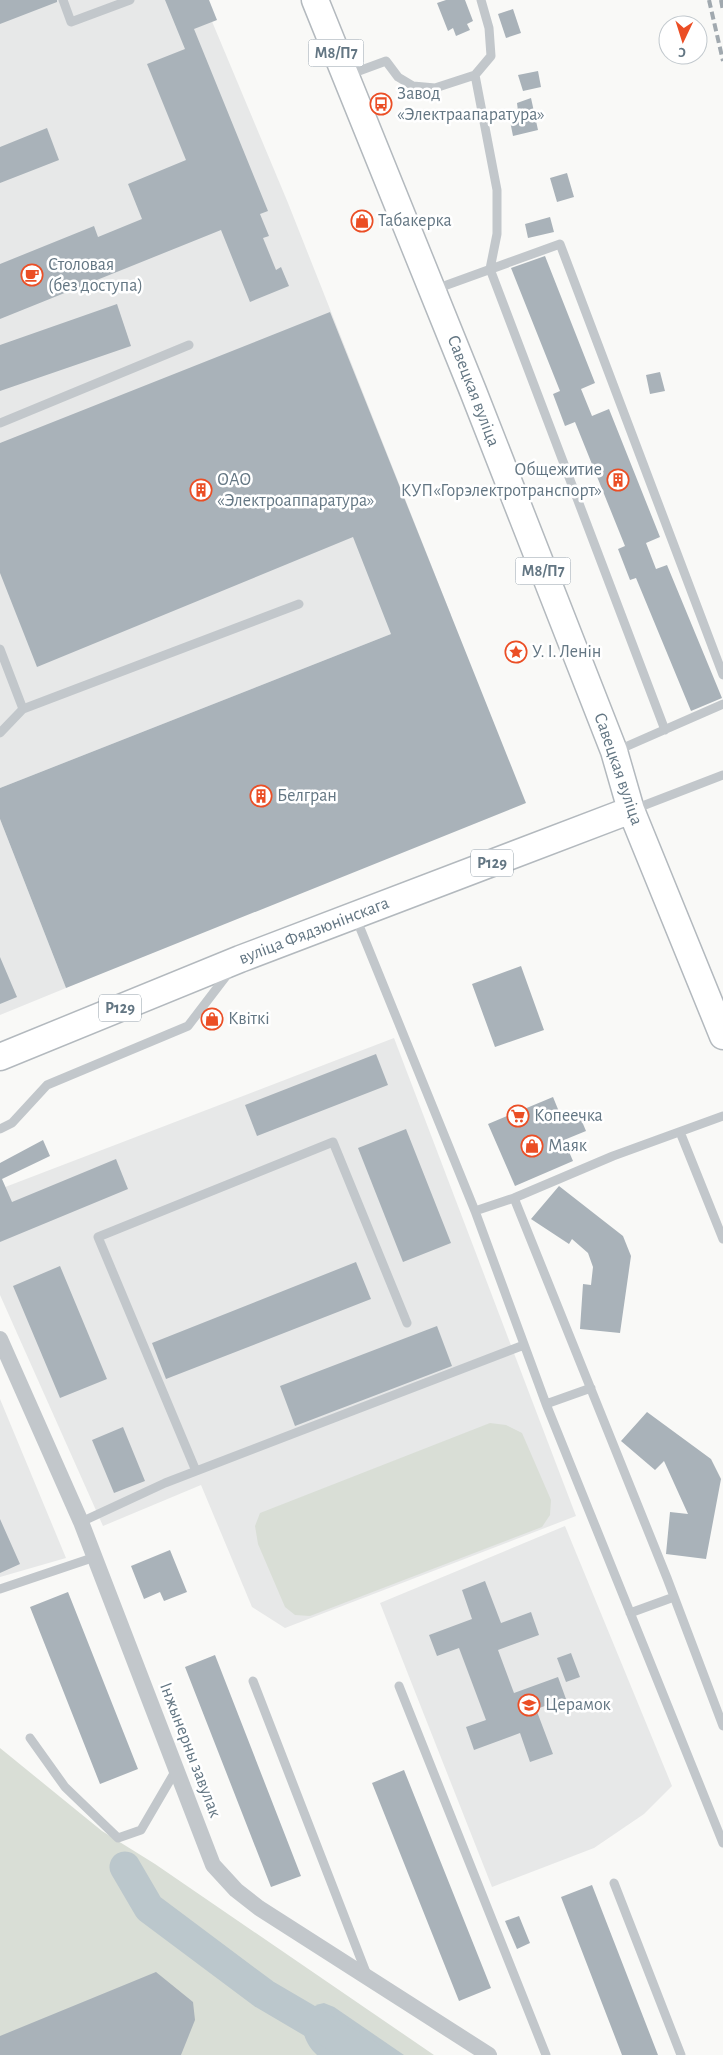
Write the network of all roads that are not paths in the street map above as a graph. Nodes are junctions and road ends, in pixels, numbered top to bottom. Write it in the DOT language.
graph roads {
  1 [pos="63,0"];
  2 [pos="130,0"];
  3 [pos="315,0"];
  4 [pos="481,0"];
  5 [pos="475,75"];
  6 [pos="345,76"];
  7 [pos="490,269"];
  8 [pos="433,290"];
  9 [pos="189,345"];
  10 [pos="0,423"];
  11 [pos="299,604"];
  12 [pos="0,649"];
  13 [pos="723,675"];
  14 [pos="723,704"];
  15 [pos="23,709"];
  16 [pos="664,730"];
  17 [pos="0,733"];
  18 [pos="614,751"];
  19 [pos="723,775"];
  20 [pos="631,810"];
  21 [pos="355,916"];
  22 [pos="240,959"];
  23 [pos="723,1036"];
  24 [pos="0,1057"];
  25 [pos="723,1116"];
  26 [pos="0,1129"];
  27 [pos="680,1132"];
  28 [pos="514,1198"];
  29 [pos="475,1211"];
  30 [pos="723,1239"];
  31 [pos="407,1323"];
  32 [pos="0,1339"];
  33 [pos="524,1345"];
  34 [pos="591,1388"];
  35 [pos="546,1404"];
  36 [pos="196,1471"];
  37 [pos="81,1522"];
  38 [pos="95,1557"];
  39 [pos="0,1589"];
  40 [pos="674,1597"];
  41 [pos="630,1614"];
  42 [pos="254,1681"];
  43 [pos="399,1686"];
  44 [pos="723,1726"];
  45 [pos="30,1738"];
  46 [pos="176,1770"];
  47 [pos="723,1844"];
  48 [pos="614,1883"];
  49 [pos="369,1980"];
  50 [pos="489,2055"];
  51 [pos="546,2055"];
  52 [pos="682,2055"];
  1 -- 2 [label="lane"];
  3 -- 6 [label="main road, Савецкая вуліца / М8/П7"];
  4 -- 5 [label="lane"];
  5 -- 6 [label="lane"];
  5 -- 7 [label="lane"];
  6 -- 8 [label="main road, Савецкая вуліца / М8/П7"];
  7 -- 8 [label="lane"];
  7 -- 13 [label="lane"];
  7 -- 16 [label="lane"];
  8 -- 18 [label="main road, Савецкая вуліца / М8/П7"];
  9 -- 10 [label="lane"];
  11 -- 15 [label="lane"];
  12 -- 15 [label="lane"];
  14 -- 16 [label="lane"];
  15 -- 17 [label="lane"];
  16 -- 18 [label="lane"];
  18 -- 20 [label="main road, Савецкая вуліца / М8/П7"];
  19 -- 20 [label="lane"];
  20 -- 21 [label="main road, вуліца Фядзюнінскага / Р129"];
  20 -- 23 [label="main road, Савецкая вуліца / М8/П7"];
  21 -- 22 [label="main road, вуліца Фядзюнінскага / Р129"];
  21 -- 29 [label="lane"];
  22 -- 24 [label="main road, вуліца Фядзюнінскага / Р129"];
  22 -- 26 [label="lane"];
  25 -- 27 [label="lane"];
  27 -- 28 [label="lane"];
  27 -- 30 [label="lane"];
  28 -- 29 [label="lane"];
  28 -- 34 [label="lane"];
  29 -- 33 [label="lane"];
  31 -- 36 [label="lane"];
  32 -- 37 [label="street, Інжынерны завулак"];
  33 -- 35 [label="lane"];
  33 -- 36 [label="lane"];
  34 -- 35 [label="lane"];
  34 -- 40 [label="lane"];
  35 -- 41 [label="lane"];
  36 -- 37 [label="lane"];
  37 -- 38 [label="street, Інжынерны завулак"];
  38 -- 39 [label="lane"];
  38 -- 46 [label="street, Інжынерны завулак"];
  40 -- 41 [label="lane"];
  40 -- 44 [label="lane"];
  41 -- 47 [label="lane"];
  42 -- 49 [label="lane"];
  43 -- 51 [label="lane"];
  45 -- 46 [label="lane"];
  46 -- 49 [label="street, Інжынерны завулак"];
  48 -- 52 [label="lane"];
  49 -- 50 [label="street, Інжынерны завулак"];
}
